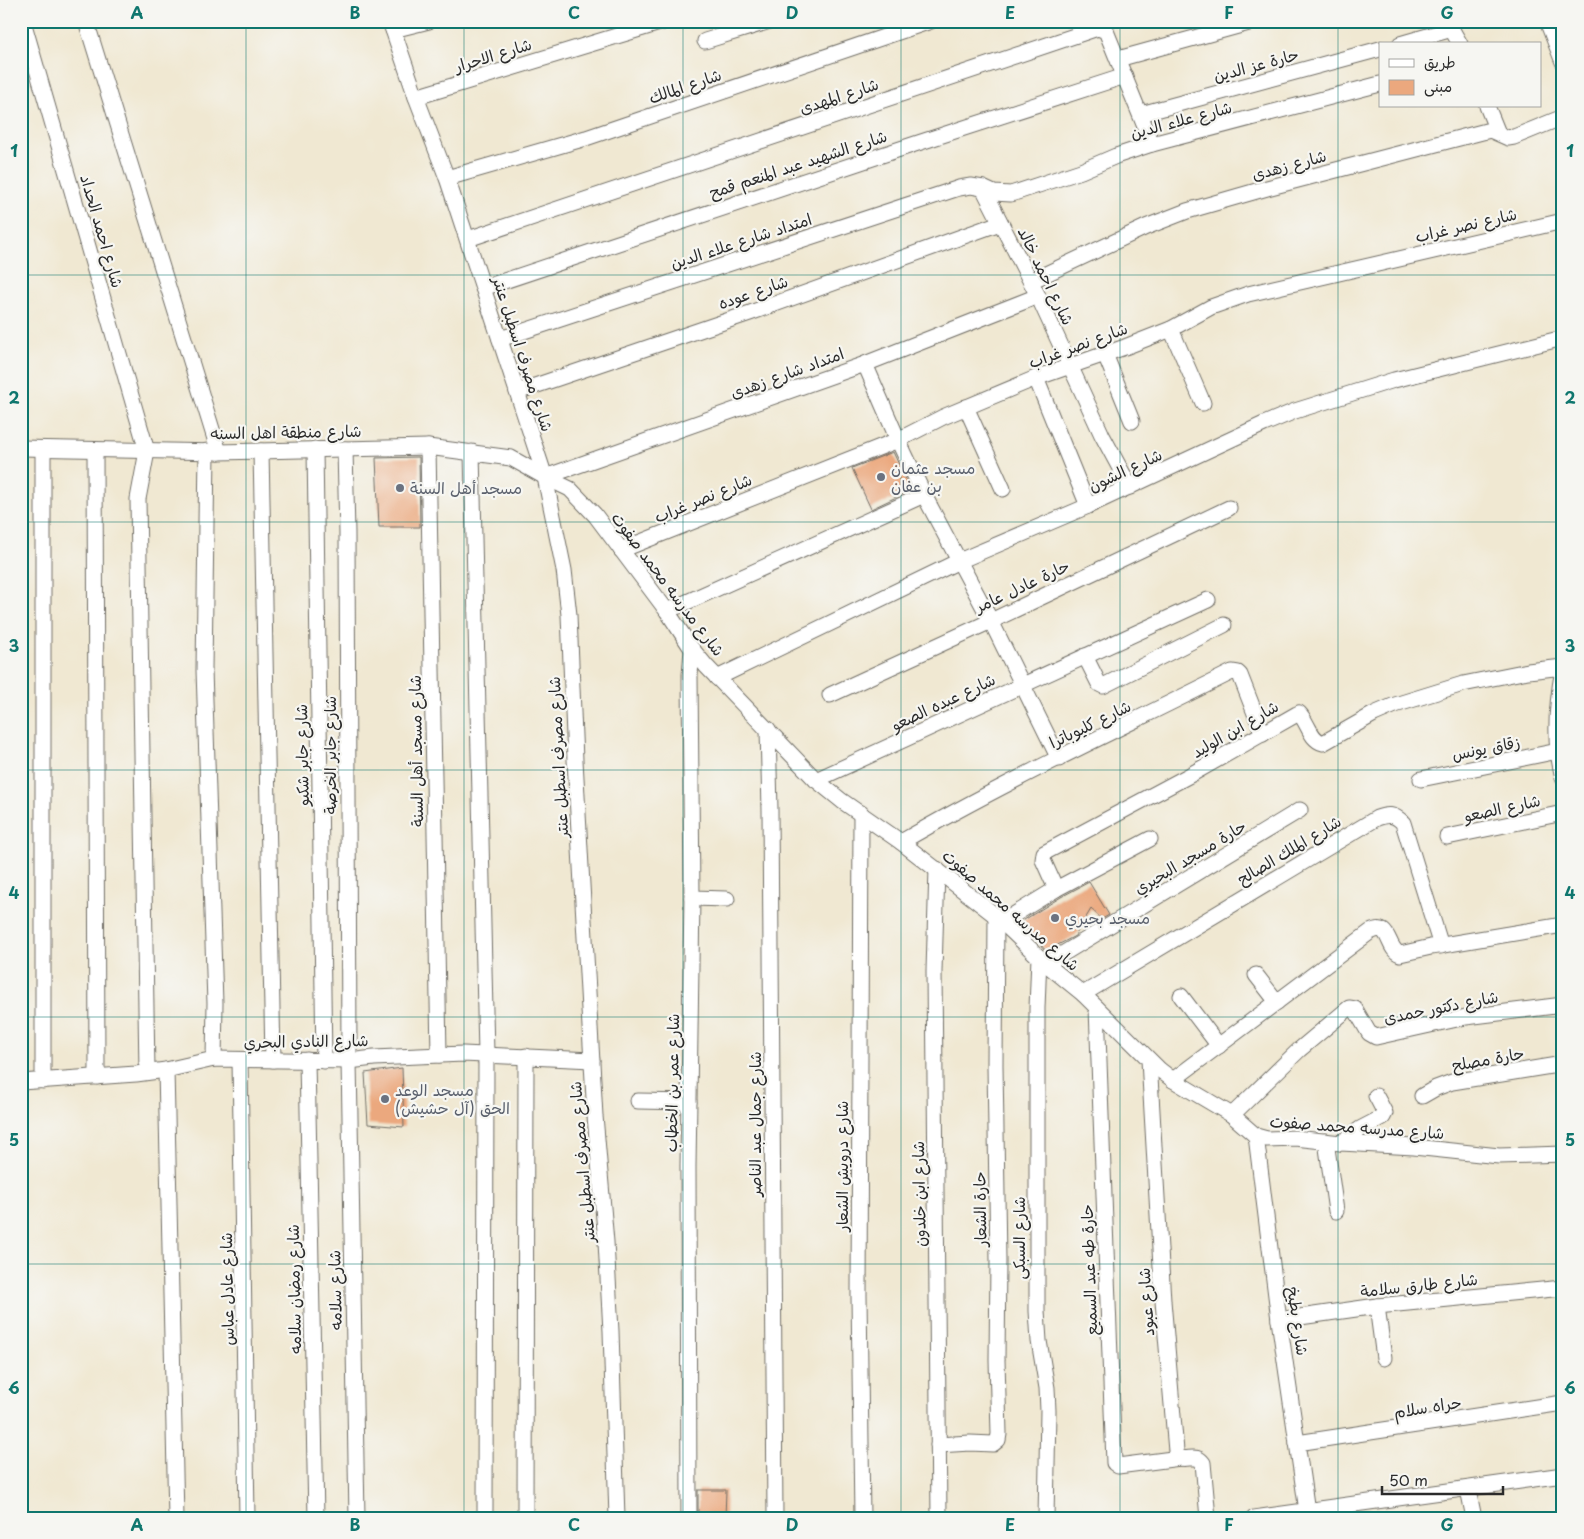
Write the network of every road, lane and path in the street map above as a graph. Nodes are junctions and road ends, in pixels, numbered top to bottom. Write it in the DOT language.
graph roads {
  1 [pos="22,21"];
  2 [pos="86,21"];
  3 [pos="429,21"];
  4 [pos="666,21"];
  5 [pos="770,21"];
  6 [pos="931,21"];
  7 [pos="1256,21"];
  8 [pos="1547,21"];
  9 [pos="1450,25"];
  10 [pos="392,26"];
  11 [pos="906,26"];
  12 [pos="705,41"];
  13 [pos="1405,42"];
  14 [pos="1459,42"];
  15 [pos="1379,49"];
  16 [pos="1118,59"];
  17 [pos="1563,62"];
  18 [pos="1125,76"];
  19 [pos="1379,84"];
  20 [pos="416,97"];
  21 [pos="1488,108"];
  22 [pos="1141,114"];
  23 [pos="1563,117"];
  24 [pos="1498,133"];
  25 [pos="1152,144"];
  26 [pos="447,178"];
  27 [pos="988,191"];
  28 [pos="1563,221"];
  29 [pos="1000,222"];
  30 [pos="468,239"];
  31 [pos="1031,282"];
  32 [pos="483,288"];
  33 [pos="1038,296"];
  34 [pos="1171,329"];
  35 [pos="1563,338"];
  36 [pos="500,339"];
  37 [pos="1105,354"];
  38 [pos="865,364"];
  39 [pos="1071,367"];
  40 [pos="1036,378"];
  41 [pos="517,392"];
  42 [pos="1203,403"];
  43 [pos="966,408"];
  44 [pos="1132,421"];
  45 [pos="898,440"];
  46 [pos="428,447"];
  47 [pos="21,448"];
  48 [pos="43,449"];
  49 [pos="315,449"];
  50 [pos="345,449"];
  51 [pos="95,450"];
  52 [pos="147,451"];
  53 [pos="261,451"];
  54 [pos="213,452"];
  55 [pos="472,452"];
  56 [pos="545,477"];
  57 [pos="1130,487"];
  58 [pos="1003,488"];
  59 [pos="924,494"];
  60 [pos="1088,506"];
  61 [pos="1229,508"];
  62 [pos="621,550"];
  63 [pos="958,561"];
  64 [pos="1208,600"];
  65 [pos="667,611"];
  66 [pos="991,621"];
  67 [pos="1224,625"];
  68 [pos="692,650"];
  69 [pos="1085,656"];
  70 [pos="1563,668"];
  71 [pos="717,678"];
  72 [pos="1022,685"];
  73 [pos="830,695"];
  74 [pos="768,729"];
  75 [pos="1263,734"];
  76 [pos="1558,751"];
  77 [pos="1059,759"];
  78 [pos="1563,778"];
  79 [pos="1421,779"];
  80 [pos="816,780"];
  81 [pos="1300,810"];
  82 [pos="861,813"];
  83 [pos="1563,813"];
  84 [pos="1448,837"];
  85 [pos="1150,839"];
  86 [pos="901,842"];
  87 [pos="937,869"];
  88 [pos="1056,889"];
  89 [pos="692,898"];
  90 [pos="727,899"];
  91 [pos="999,919"];
  92 [pos="1563,925"];
  93 [pos="1441,946"];
  94 [pos="1042,961"];
  95 [pos="1256,976"];
  96 [pos="1083,994"];
  97 [pos="1181,996"];
  98 [pos="1277,1002"];
  99 [pos="1563,1005"];
  100 [pos="1097,1008"];
  101 [pos="1219,1046"];
  102 [pos="486,1054"];
  103 [pos="439,1055"];
  104 [pos="526,1056"];
  105 [pos="214,1059"];
  106 [pos="240,1060"];
  107 [pos="273,1060"];
  108 [pos="307,1060"];
  109 [pos="592,1060"];
  110 [pos="1149,1060"];
  111 [pos="324,1061"];
  112 [pos="348,1061"];
  113 [pos="1563,1064"];
  114 [pos="166,1070"];
  115 [pos="147,1072"];
  116 [pos="97,1077"];
  117 [pos="1173,1080"];
  118 [pos="43,1081"];
  119 [pos="21,1082"];
  120 [pos="1376,1096"];
  121 [pos="1422,1096"];
  122 [pos="638,1101"];
  123 [pos="689,1102"];
  124 [pos="1232,1115"];
  125 [pos="1256,1136"];
  126 [pos="1334,1142"];
  127 [pos="1563,1154"];
  128 [pos="1336,1212"];
  129 [pos="1563,1288"];
  130 [pos="1377,1306"];
  131 [pos="1279,1320"];
  132 [pos="1384,1358"];
  133 [pos="1563,1403"];
  134 [pos="1297,1443"];
  135 [pos="938,1444"];
  136 [pos="1180,1458"];
  137 [pos="1563,1475"];
  138 [pos="1468,1489"];
  139 [pos="1312,1513"];
  140 [pos="176,1518"];
  141 [pos="247,1518"];
  142 [pos="316,1518"];
  143 [pos="357,1518"];
  144 [pos="485,1518"];
  145 [pos="525,1518"];
  146 [pos="617,1518"];
  147 [pos="689,1518"];
  148 [pos="775,1518"];
  149 [pos="862,1518"];
  150 [pos="939,1518"];
  151 [pos="1046,1518"];
  152 [pos="1208,1518"];
  153 [pos="1254,1518"];
  154 [pos="1474,1518"];
  1 -- 52 [label="street, شارع احمد الحداد"];
  2 -- 54 [label="street"];
  3 -- 10 [label="street"];
  4 -- 20 [label="street, شارع الاحرار"];
  5 -- 12 [label="street"];
  6 -- 11 [label="street, شارع المالك"];
  7 -- 16 [label="street"];
  8 -- 17 [label="street"];
  9 -- 13 [label="street"];
  9 -- 14 [label="street"];
  10 -- 20 [label="street, شارع مصرف اسطبل عنتر"];
  11 -- 26 [label="street, شارع المالك"];
  15 -- 22 [label="street, حارة عز الدين"];
  16 -- 18 [label="street, شارع المهدى"];
  16 -- 30 [label="street, شارع المهدى"];
  18 -- 22 [label="street, شارع المهدى"];
  18 -- 32 [label="street, شارع الشهيد عبد المنعم قمح"];
  19 -- 25 [label="street, شارع علاء الدين"];
  20 -- 26 [label="street, شارع مصرف اسطبل عنتر"];
  21 -- 24 [label="street"];
  22 -- 25 [label="street, شارع المهدى"];
  23 -- 24 [label="street, شارع زهدى"];
  24 -- 31 [label="street, شارع زهدى"];
  25 -- 27 [label="street, شارع علاء الدين"];
  26 -- 30 [label="street, شارع مصرف اسطبل عنتر"];
  27 -- 29 [label="street, شارع احمد خالد"];
  27 -- 36 [label="street, امتداد شارع علاء الدين"];
  28 -- 34 [label="street, شارع نصر غراب"];
  29 -- 31 [label="street, شارع احمد خالد"];
  29 -- 41 [label="street, شارع عوده"];
  30 -- 32 [label="street, شارع مصرف اسطبل عنتر"];
  31 -- 33 [label="street, شارع احمد خالد"];
  32 -- 36 [label="street, شارع مصرف اسطبل عنتر"];
  33 -- 38 [label="street, امتداد شارع زهدى"];
  33 -- 39 [label="street, شارع احمد خالد"];
  34 -- 37 [label="street, شارع نصر غراب"];
  34 -- 42 [label="street"];
  35 -- 57 [label="street, شارع الشون"];
  36 -- 41 [label="street, شارع مصرف اسطبل عنتر"];
  37 -- 39 [label="street, شارع نصر غراب"];
  37 -- 44 [label="street"];
  38 -- 45 [label="street"];
  38 -- 56 [label="street, امتداد شارع زهدى"];
  39 -- 40 [label="street, شارع نصر غراب"];
  39 -- 57 [label="street, شارع احمد خالد"];
  40 -- 43 [label="street, شارع نصر غراب"];
  40 -- 60 [label="street"];
  41 -- 56 [label="street, شارع مصرف اسطبل عنتر"];
  43 -- 45 [label="street, شارع نصر غراب"];
  43 -- 58 [label="street"];
  45 -- 59 [label="street"];
  45 -- 62 [label="street, شارع نصر غراب"];
  46 -- 50 [label="street, شارع منطقة اهل السنه"];
  46 -- 55 [label="street, شارع منطقة اهل السنه"];
  46 -- 103 [label="street, شارع مسجد أهل السنة"];
  47 -- 48 [label="street, شارع منطقة اهل السنه"];
  48 -- 51 [label="street, شارع منطقة اهل السنه"];
  48 -- 118 [label="street"];
  49 -- 50 [label="street, شارع منطقة اهل السنه"];
  49 -- 53 [label="street, شارع منطقة اهل السنه"];
  49 -- 111 [label="street, شارع جابر شكيو"];
  50 -- 112 [label="street, شارع جابر الخرصة"];
  51 -- 52 [label="street, شارع منطقة اهل السنه"];
  51 -- 116 [label="street"];
  52 -- 54 [label="street, شارع منطقة اهل السنه"];
  52 -- 115 [label="street"];
  53 -- 54 [label="street, شارع منطقة اهل السنه"];
  53 -- 107 [label="street"];
  54 -- 105 [label="street"];
  55 -- 56 [label="street, شارع منطقة اهل السنه"];
  55 -- 102 [label="street"];
  56 -- 62 [label="street, شارع مدرسه محمد صفوت"];
  56 -- 109 [label="street, شارع مصرف اسطبل عنتر"];
  57 -- 60 [label="street, شارع الشون"];
  59 -- 63 [label="street"];
  59 -- 65 [label="street"];
  60 -- 63 [label="street, شارع الشون"];
  61 -- 66 [label="street, حارة عادل عامر"];
  62 -- 65 [label="street, شارع مدرسه محمد صفوت"];
  63 -- 66 [label="street"];
  63 -- 71 [label="street, شارع الشون"];
  64 -- 69 [label="street, شارع عبده الصعو"];
  65 -- 68 [label="street, شارع مدرسه محمد صفوت"];
  66 -- 72 [label="street"];
  66 -- 73 [label="street, حارة عادل عامر"];
  67 -- 69 [label="street"];
  68 -- 71 [label="street, شارع مدرسه محمد صفوت"];
  68 -- 89 [label="street, شارع عمر بن الخطاب"];
  69 -- 72 [label="street, شارع عبده الصعو"];
  70 -- 75 [label="street, شارع ابن الوليد"];
  70 -- 76 [label="street"];
  71 -- 74 [label="street, شارع مدرسه محمد صفوت"];
  72 -- 77 [label="street"];
  72 -- 80 [label="street, شارع عبده الصعو"];
  74 -- 80 [label="street, شارع مدرسه محمد صفوت"];
  74 -- 148 [label="street, شارع جمال عبد الناصر"];
  75 -- 77 [label="street, شارع كليوباترا"];
  75 -- 88 [label="street, شارع ابن الوليد"];
  76 -- 78 [label="street"];
  76 -- 79 [label="street, زقاق يونس"];
  77 -- 86 [label="street, شارع كليوباترا"];
  80 -- 82 [label="street, شارع مدرسه محمد صفوت"];
  81 -- 94 [label="street, حارة مسجد البحيري"];
  82 -- 86 [label="street, شارع مدرسه محمد صفوت"];
  82 -- 149 [label="street, شارع درويش الشعار"];
  83 -- 84 [label="street, شارع الصعو"];
  85 -- 88 [label="street"];
  86 -- 87 [label="street, شارع مدرسه محمد صفوت"];
  87 -- 91 [label="street, شارع مدرسه محمد صفوت"];
  87 -- 135 [label="street, شارع ابن خلدون"];
  88 -- 91 [label="street"];
  89 -- 90 [label="street"];
  89 -- 123 [label="street, شارع عمر بن الخطاب"];
  91 -- 94 [label="street, شارع مدرسه محمد صفوت"];
  91 -- 135 [label="street, حارة الشعار"];
  92 -- 93 [label="street"];
  93 -- 96 [label="street, شارع الملك الصالح"];
  93 -- 98 [label="street"];
  94 -- 96 [label="street, شارع مدرسه محمد صفوت"];
  94 -- 151 [label="street, شارع السبكى"];
  95 -- 98 [label="street"];
  96 -- 100 [label="street, شارع مدرسه محمد صفوت"];
  97 -- 101 [label="street"];
  98 -- 101 [label="street"];
  99 -- 124 [label="street, شارع دكتور حمدى"];
  100 -- 110 [label="street, شارع مدرسه محمد صفوت"];
  100 -- 136 [label="street, حارة طه عبد السميع"];
  101 -- 117 [label="street"];
  102 -- 103 [label="street, شارع النادي البحري"];
  102 -- 104 [label="street, شارع النادي البحري"];
  102 -- 144 [label="street"];
  103 -- 112 [label="street, شارع النادي البحري"];
  104 -- 109 [label="street, شارع النادي البحري"];
  104 -- 145 [label="street"];
  105 -- 106 [label="street, شارع النادي البحري"];
  105 -- 114 [label="street, شارع النادي البحري"];
  106 -- 107 [label="street, شارع النادي البحري"];
  106 -- 141 [label="street, شارع عادل عباس"];
  107 -- 108 [label="street, شارع النادي البحري"];
  108 -- 111 [label="street, شارع النادي البحري"];
  108 -- 142 [label="street, شارع رمضان سلامه"];
  109 -- 146 [label="street, شارع مصرف اسطبل عنتر"];
  110 -- 117 [label="street, شارع مدرسه محمد صفوت"];
  110 -- 136 [label="street, شارع عبود"];
  111 -- 112 [label="street, شارع النادي البحري"];
  112 -- 143 [label="street, شارع سلامه"];
  113 -- 121 [label="street, حارة مصلح"];
  114 -- 115 [label="street, شارع النادي البحري"];
  114 -- 140 [label="street"];
  115 -- 116 [label="street, شارع النادي البحري"];
  116 -- 118 [label="street, شارع النادي البحري"];
  117 -- 124 [label="street, شارع مدرسه محمد صفوت"];
  118 -- 119 [label="street, شارع النادي البحري"];
  120 -- 126 [label="street"];
  122 -- 123 [label="street"];
  123 -- 147 [label="street, شارع عمر بن الخطاب"];
  124 -- 125 [label="street, شارع مدرسه محمد صفوت"];
  125 -- 126 [label="street, شارع مدرسه محمد صفوت"];
  125 -- 131 [label="street, شارع بطيخ"];
  126 -- 127 [label="street, شارع مدرسه محمد صفوت"];
  126 -- 128 [label="street"];
  129 -- 130 [label="street, شارع طارق سلامة"];
  130 -- 131 [label="street, شارع طارق سلامة"];
  130 -- 132 [label="street"];
  131 -- 134 [label="street, شارع بطيخ"];
  133 -- 134 [label="street, حراه سلام"];
  134 -- 139 [label="street, شارع بطيخ"];
  135 -- 150 [label="street, شارع ابن خلدون"];
  136 -- 152 [label="street"];
  137 -- 138 [label="street"];
  138 -- 139 [label="street"];
  138 -- 154 [label="street"];
  139 -- 153 [label="street"];
}
